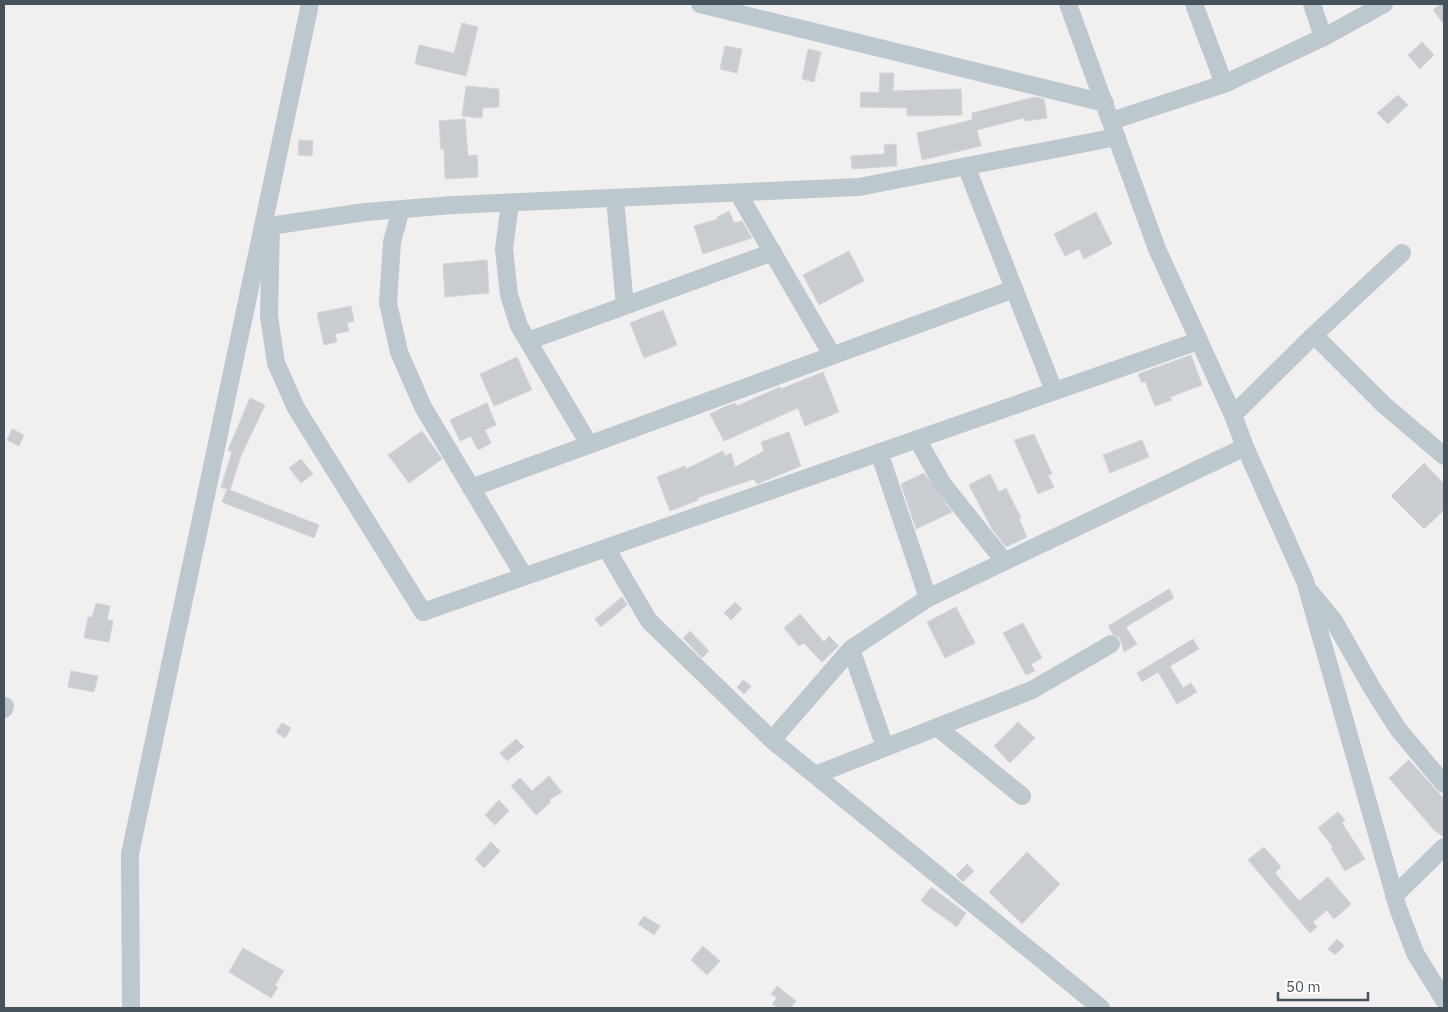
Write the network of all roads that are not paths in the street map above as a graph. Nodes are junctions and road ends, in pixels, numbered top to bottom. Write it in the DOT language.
graph roads {
  1 [pos="310,4"];
  2 [pos="700,4"];
  3 [pos="1068,4"];
  4 [pos="1194,4"];
  5 [pos="1312,4"];
  6 [pos="1384,4"];
  7 [pos="1323,37"];
  8 [pos="1224,84"];
  9 [pos="1105,103"];
  10 [pos="1114,129"];
  11 [pos="966,166"];
  12 [pos="738,193"];
  13 [pos="615,199"];
  14 [pos="510,203"];
  15 [pos="401,209"];
  16 [pos="267,226"];
  17 [pos="772,252"];
  18 [pos="1402,253"];
  19 [pos="1014,289"];
  20 [pos="625,306"];
  21 [pos="1314,335"];
  22 [pos="528,341"];
  23 [pos="1198,341"];
  24 [pos="832,355"];
  25 [pos="1054,391"];
  26 [pos="1233,415"];
  27 [pos="917,439"];
  28 [pos="589,444"];
  29 [pos="1245,447"];
  30 [pos="879,452"];
  31 [pos="1444,456"];
  32 [pos="471,488"];
  33 [pos="606,548"];
  34 [pos="1004,561"];
  35 [pos="524,576"];
  36 [pos="1307,589"];
  37 [pos="928,598"];
  38 [pos="1111,644"];
  39 [pos="851,649"];
  40 [pos="937,727"];
  41 [pos="772,740"];
  42 [pos="885,747"];
  43 [pos="815,775"];
  44 [pos="1444,784"];
  45 [pos="1022,796"];
  46 [pos="1444,847"];
  47 [pos="1394,896"];
  48 [pos="1444,1000"];
  49 [pos="131,1008"];
  50 [pos="1100,1008"];
  1 -- 16 [label="street"];
  2 -- 9 [label="street"];
  3 -- 9 [label="street"];
  4 -- 8 [label="street"];
  5 -- 7 [label="street"];
  6 -- 7 [label="street"];
  7 -- 8 [label="street"];
  8 -- 10 [label="street"];
  9 -- 10 [label="street"];
  10 -- 11 [label="street"];
  10 -- 23 [label="street"];
  11 -- 12 [label="street"];
  11 -- 19 [label="street"];
  12 -- 13 [label="street"];
  12 -- 17 [label="street"];
  13 -- 14 [label="street"];
  13 -- 20 [label="street"];
  14 -- 15 [label="street"];
  14 -- 22 [label="street"];
  15 -- 16 [label="street"];
  15 -- 32 [label="street"];
  16 -- 35 [label="street"];
  16 -- 49 [label="street"];
  17 -- 20 [label="street"];
  17 -- 24 [label="street"];
  18 -- 21 [label="street"];
  19 -- 24 [label="street"];
  19 -- 25 [label="street"];
  20 -- 22 [label="street"];
  21 -- 26 [label="street"];
  21 -- 31 [label="street"];
  22 -- 28 [label="street"];
  23 -- 25 [label="street"];
  23 -- 26 [label="street"];
  24 -- 28 [label="street"];
  25 -- 27 [label="street"];
  26 -- 29 [label="street"];
  27 -- 30 [label="street"];
  27 -- 34 [label="street"];
  28 -- 32 [label="street"];
  29 -- 34 [label="street"];
  29 -- 36 [label="street"];
  30 -- 33 [label="street"];
  30 -- 37 [label="street"];
  32 -- 35 [label="street"];
  33 -- 35 [label="street"];
  33 -- 41 [label="street"];
  34 -- 37 [label="street"];
  36 -- 44 [label="street"];
  36 -- 47 [label="street"];
  37 -- 39 [label="street"];
  38 -- 40 [label="street"];
  39 -- 41 [label="street"];
  39 -- 42 [label="street"];
  40 -- 42 [label="street"];
  40 -- 45 [label="street"];
  41 -- 43 [label="street"];
  42 -- 43 [label="street"];
  43 -- 50 [label="street"];
  46 -- 47 [label="street"];
  47 -- 48 [label="street"];
}
